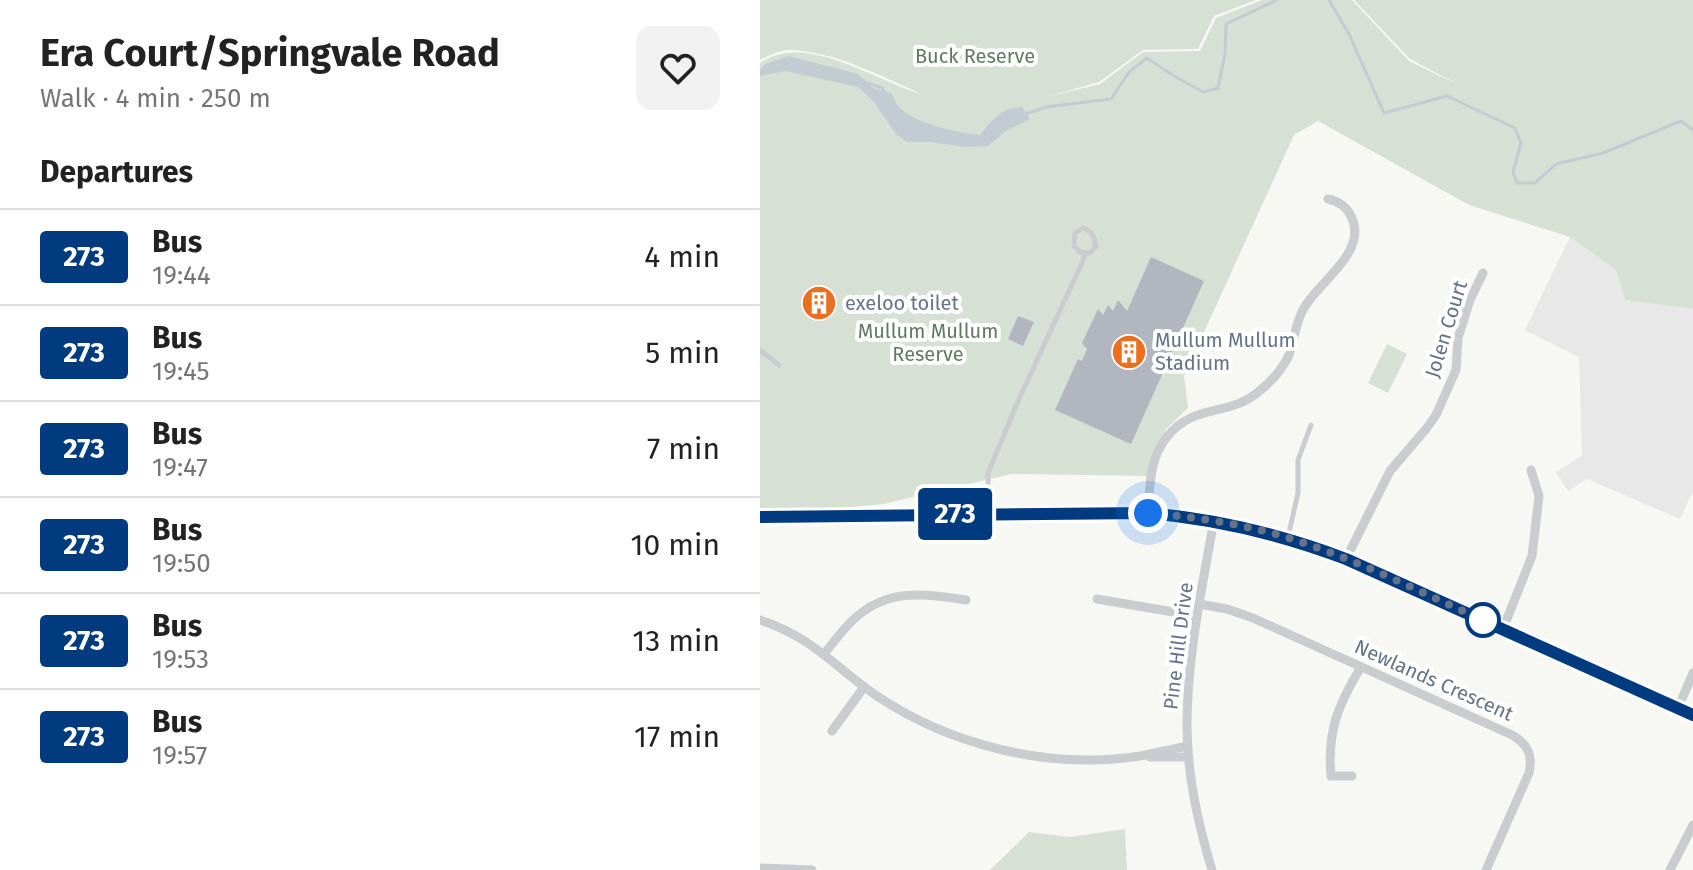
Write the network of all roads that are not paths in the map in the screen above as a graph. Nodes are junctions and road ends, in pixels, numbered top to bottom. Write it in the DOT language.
graph roads {
  1 [pos="1328,199"];
  2 [pos="1085,254"];
  3 [pos="1483,273"];
  4 [pos="760,350"];
  5 [pos="779,365"];
  6 [pos="1311,425"];
  7 [pos="1531,470"];
  8 [pos="988,513"];
  9 [pos="1148,513"];
  10 [pos="760,516"];
  11 [pos="1214,520"];
  12 [pos="1287,538"];
  13 [pos="1346,559"];
  14 [pos="1097,599"];
  15 [pos="966,600"];
  16 [pos="1199,604"];
  17 [pos="1197,616"];
  18 [pos="760,620"];
  19 [pos="1503,629"];
  20 [pos="824,654"];
  21 [pos="1361,667"];
  22 [pos="1693,673"];
  23 [pos="864,687"];
  24 [pos="1678,708"];
  25 [pos="1693,715"];
  26 [pos="832,731"];
  27 [pos="1188,752"];
  28 [pos="1352,776"];
  29 [pos="1693,825"];
  30 [pos="760,868"];
  31 [pos="812,870"];
  32 [pos="1212,870"];
  33 [pos="1486,870"];
  34 [pos="1670,870"];
  1 -- 9 [label="street"];
  2 -- 2 [label="lane"];
  2 -- 8 [label="lane"];
  3 -- 13 [label="street, Jolen Court"];
  4 -- 5 [label="lane"];
  6 -- 12 [label="lane"];
  7 -- 19 [label="street"];
  8 -- 9 [label="main road"];
  8 -- 10 [label="main road"];
  9 -- 11 [label="main road"];
  11 -- 12 [label="main road"];
  11 -- 16 [label="street, Pine Hill Drive"];
  12 -- 13 [label="main road"];
  13 -- 19 [label="main road"];
  14 -- 17 [label="street"];
  15 -- 20 [label="street"];
  16 -- 17 [label="street, Pine Hill Drive"];
  16 -- 21 [label="street, Newlands Crescent"];
  17 -- 27 [label="street, Pine Hill Drive"];
  18 -- 20 [label="street"];
  19 -- 24 [label="main road"];
  20 -- 23 [label="street"];
  21 -- 28 [label="street"];
  21 -- 33 [label="street, Newlands Crescent"];
  22 -- 24 [label="street"];
  23 -- 26 [label="street"];
  23 -- 27 [label="street"];
  24 -- 25 [label="main road"];
  27 -- 32 [label="street, Pine Hill Drive"];
  29 -- 34 [label="street"];
  30 -- 31 [label="street"];
}
